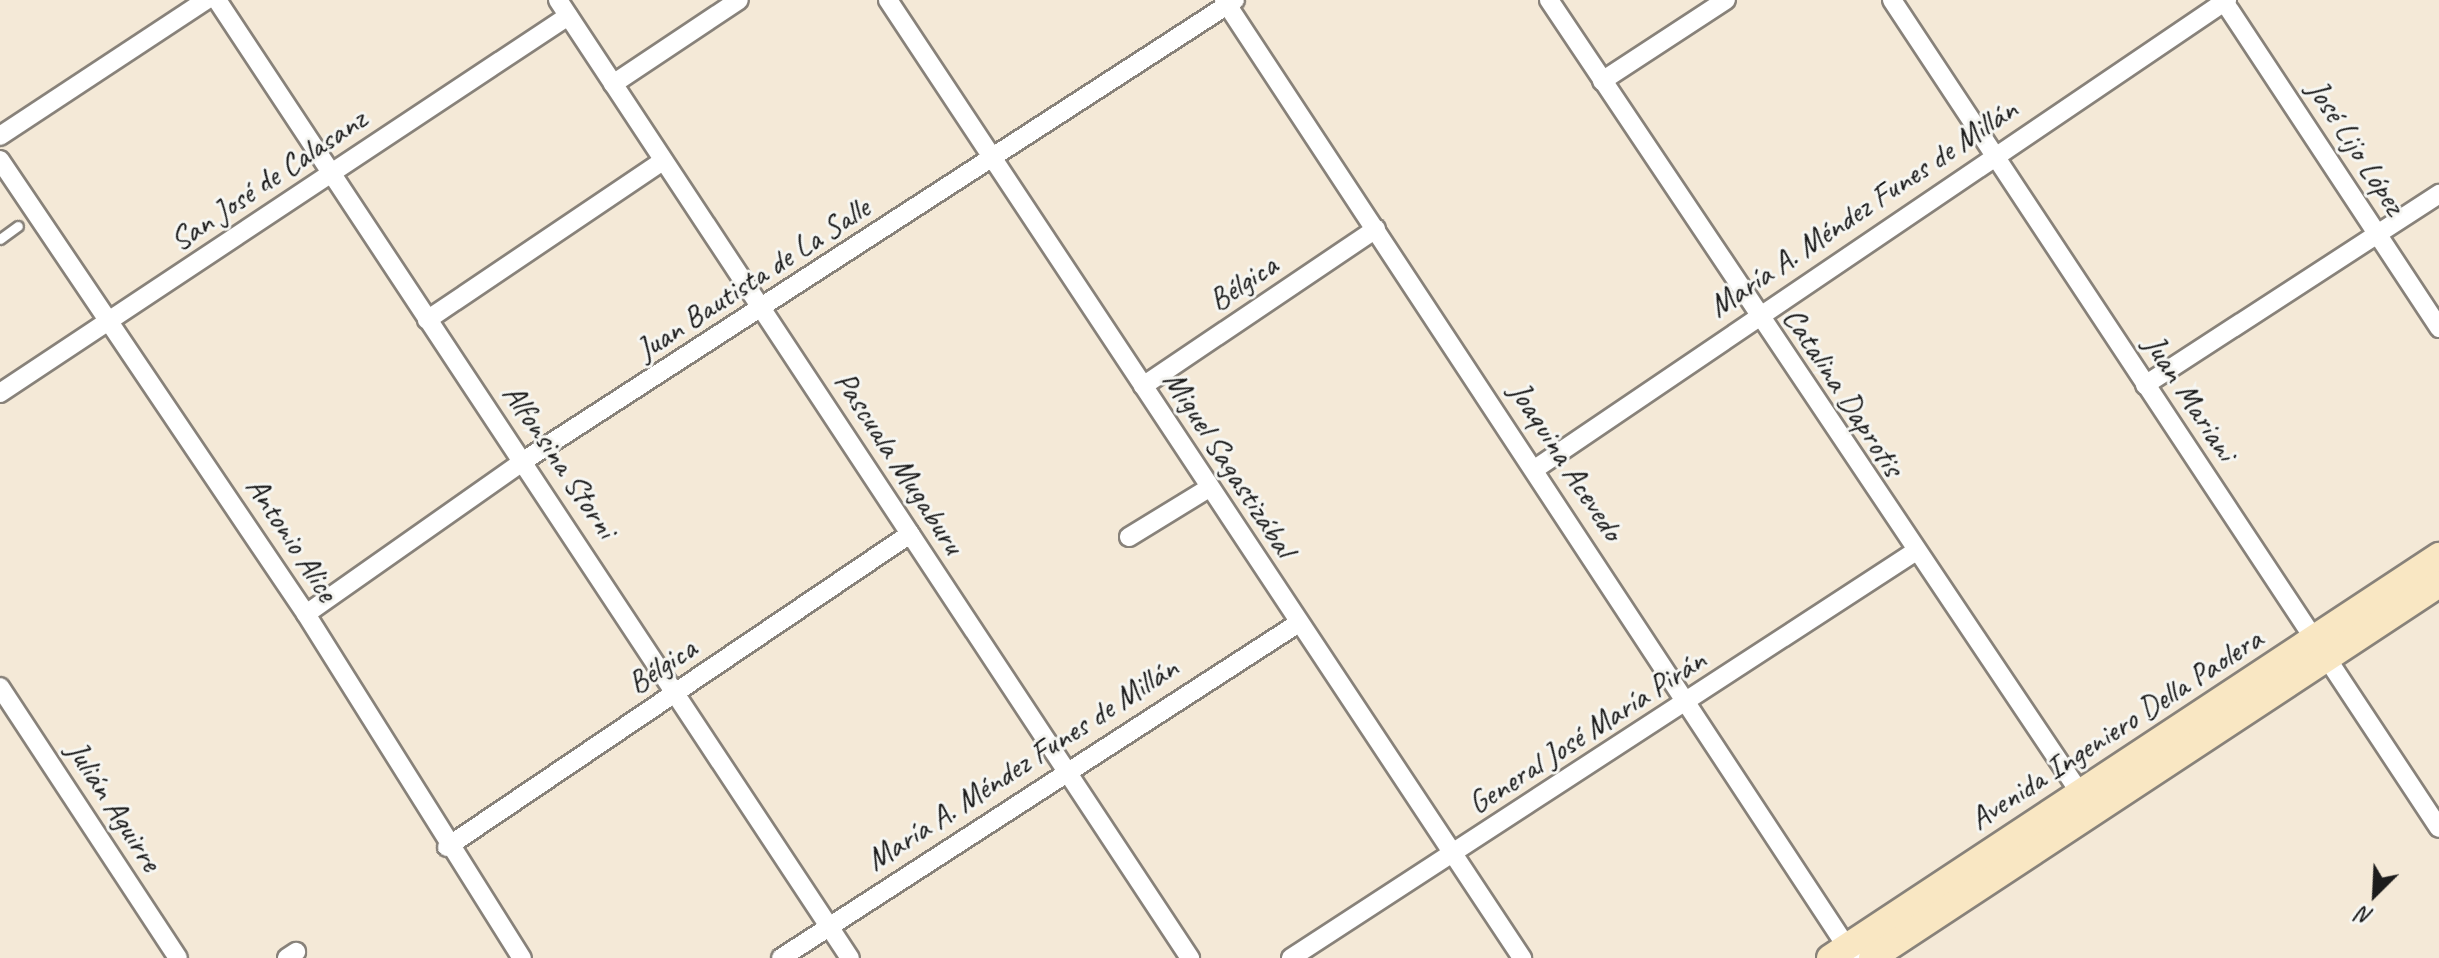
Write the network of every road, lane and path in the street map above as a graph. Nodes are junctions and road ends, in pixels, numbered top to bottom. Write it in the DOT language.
graph roads {
  1 [pos="206,0"];
  2 [pos="217,0"];
  3 [pos="558,0"];
  4 [pos="739,0"];
  5 [pos="888,0"];
  6 [pos="1549,0"];
  7 [pos="1726,0"];
  8 [pos="1892,0"];
  9 [pos="2225,1"];
  10 [pos="1229,2"];
  11 [pos="568,16"];
  12 [pos="1602,81"];
  13 [pos="613,84"];
  14 [pos="0,136"];
  15 [pos="1994,156"];
  16 [pos="993,160"];
  17 [pos="663,161"];
  18 [pos="1,163"];
  19 [pos="331,173"];
  20 [pos="2439,194"];
  21 [pos="18,226"];
  22 [pos="1376,229"];
  23 [pos="2377,234"];
  24 [pos="0,239"];
  25 [pos="762,310"];
  26 [pos="1756,315"];
  27 [pos="111,319"];
  28 [pos="427,320"];
  29 [pos="2439,328"];
  30 [pos="2145,385"];
  31 [pos="1143,386"];
  32 [pos="0,393"];
  33 [pos="525,460"];
  34 [pos="1535,469"];
  35 [pos="1209,488"];
  36 [pos="910,534"];
  37 [pos="1129,537"];
  38 [pos="1913,553"];
  39 [pos="2439,556"];
  40 [pos="2439,584"];
  41 [pos="306,614"];
  42 [pos="1297,624"];
  43 [pos="2320,648"];
  44 [pos="0,687"];
  45 [pos="677,692"];
  46 [pos="1688,701"];
  47 [pos="1064,768"];
  48 [pos="2087,802"];
  49 [pos="2439,828"];
  50 [pos="447,847"];
  51 [pos="1452,856"];
  52 [pos="829,926"];
  53 [pos="1843,954"];
  54 [pos="178,958"];
  55 [pos="522,958"];
  56 [pos="781,958"];
  57 [pos="850,958"];
  58 [pos="1190,958"];
  59 [pos="1291,958"];
  60 [pos="1522,958"];
  61 [pos="1872,958"];
  1 -- 14 [label="street"];
  2 -- 19 [label="street, Alfonsina Storni"];
  3 -- 11 [label="street, Pascuala Mugaburu"];
  4 -- 13 [label="street"];
  5 -- 16 [label="street, Miguel Sagastizábal"];
  6 -- 12 [label="street, Catalina Daprotis"];
  7 -- 12 [label="street"];
  8 -- 15 [label="street, Juan Mariani"];
  9 -- 15 [label="street, María A. Méndez Funes de Millán"];
  9 -- 23 [label="street, José Lijo López"];
  10 -- 16 [label="street, Juan Bautista de La Salle"];
  10 -- 22 [label="street, Joaquina Acevedo"];
  11 -- 13 [label="street, Pascuala Mugaburu"];
  11 -- 19 [label="street, San José de Calasanz"];
  12 -- 26 [label="street, Catalina Daprotis"];
  13 -- 17 [label="street, Pascuala Mugaburu"];
  15 -- 26 [label="street, María A. Méndez Funes de Millán"];
  15 -- 30 [label="street, Juan Mariani"];
  16 -- 25 [label="street, Juan Bautista de La Salle"];
  16 -- 31 [label="street, Miguel Sagastizábal"];
  17 -- 25 [label="street, Pascuala Mugaburu"];
  17 -- 28 [label="street"];
  18 -- 27 [label="street, Antonio Alice"];
  19 -- 27 [label="street, San José de Calasanz"];
  19 -- 28 [label="street, Alfonsina Storni"];
  20 -- 23 [label="street"];
  21 -- 24 [label="lane"];
  22 -- 31 [label="street, Bélgica"];
  22 -- 34 [label="street, Joaquina Acevedo"];
  23 -- 29 [label="street, José Lijo López"];
  23 -- 30 [label="street"];
  25 -- 33 [label="street, Juan Bautista de La Salle"];
  25 -- 36 [label="street, Pascuala Mugaburu"];
  26 -- 34 [label="street, María A. Méndez Funes de Millán"];
  26 -- 38 [label="street, Catalina Daprotis"];
  27 -- 32 [label="street, San José de Calasanz"];
  27 -- 41 [label="street, Antonio Alice"];
  28 -- 33 [label="street, Alfonsina Storni"];
  30 -- 43 [label="street, Juan Mariani"];
  31 -- 35 [label="street, Miguel Sagastizábal"];
  33 -- 41 [label="street, Juan Bautista de La Salle"];
  33 -- 45 [label="street, Alfonsina Storni"];
  34 -- 46 [label="street, Joaquina Acevedo"];
  35 -- 37 [label="street"];
  35 -- 42 [label="street, Miguel Sagastizábal"];
  36 -- 45 [label="street, Bélgica"];
  36 -- 47 [label="street, Pascuala Mugaburu"];
  38 -- 46 [label="street, General José María Pirán"];
  38 -- 48 [label="street, Catalina Daprotis"];
  39 -- 43 [label="main road, Avenida Ingeniero Della Paolera"];
  40 -- 43 [label="main road, Avenida Ingeniero Della Paolera"];
  41 -- 50 [label="street, Antonio Alice"];
  42 -- 47 [label="street, María A. Méndez Funes de Millán"];
  42 -- 51 [label="street, Miguel Sagastizábal"];
  43 -- 48 [label="main road, Avenida Ingeniero Della Paolera"];
  43 -- 49 [label="street, Juan Mariani"];
  44 -- 54 [label="street, Julián Aguirre"];
  45 -- 50 [label="street, Bélgica"];
  45 -- 52 [label="street, Alfonsina Storni"];
  46 -- 51 [label="street, General José María Pirán"];
  46 -- 53 [label="street, Joaquina Acevedo"];
  47 -- 52 [label="street, María A. Méndez Funes de Millán"];
  47 -- 58 [label="street, Pascuala Mugaburu"];
  48 -- 53 [label="main road, Avenida Ingeniero Della Paolera"];
  48 -- 61 [label="main road, Avenida Ingeniero Della Paolera"];
  50 -- 55 [label="street, Antonio Alice"];
  51 -- 59 [label="street, General José María Pirán"];
  51 -- 60 [label="street, Miguel Sagastizábal"];
  52 -- 56 [label="street, María A. Méndez Funes de Millán"];
  52 -- 57 [label="street, Alfonsina Storni"];
}
